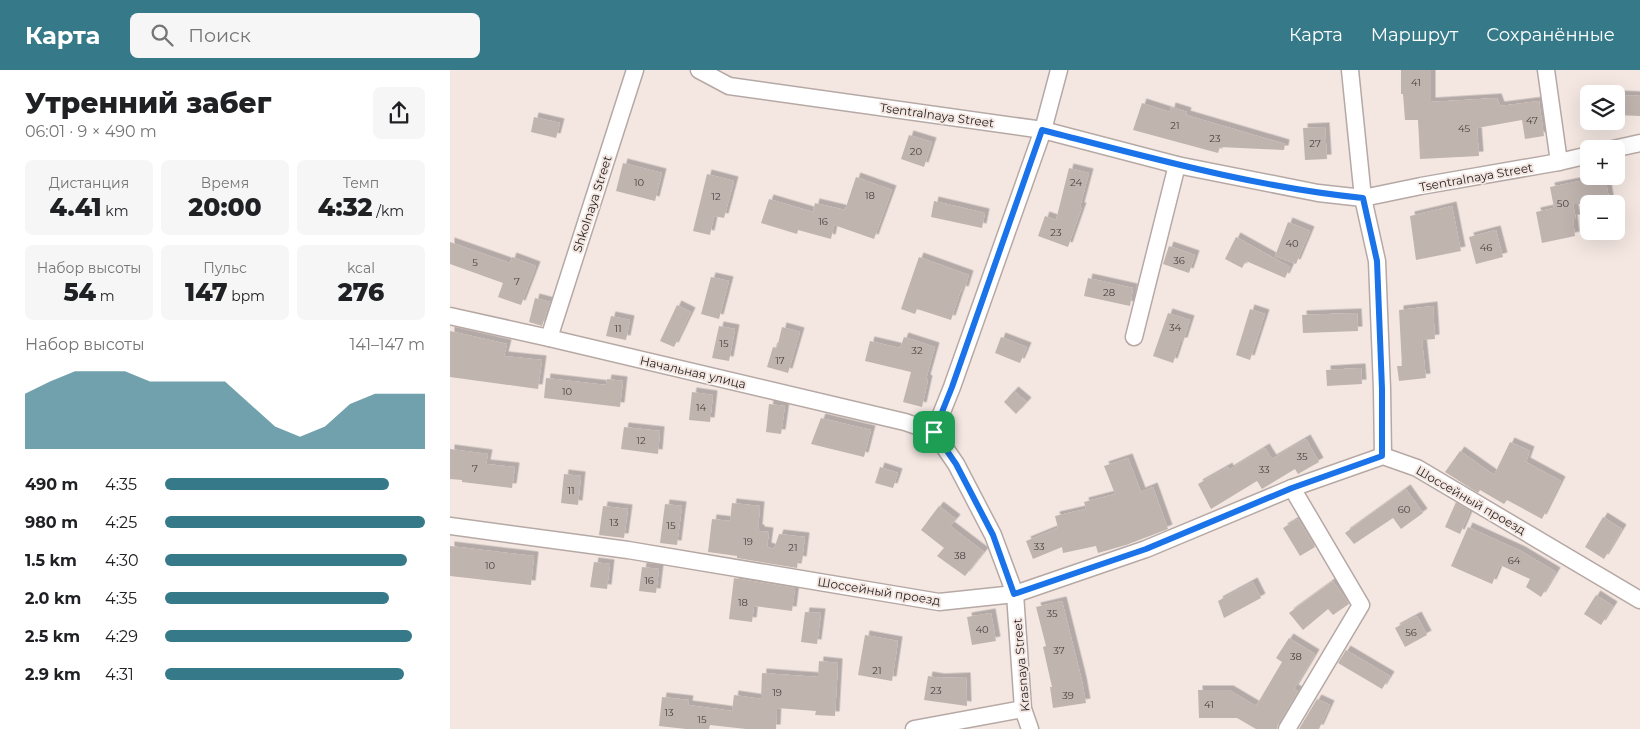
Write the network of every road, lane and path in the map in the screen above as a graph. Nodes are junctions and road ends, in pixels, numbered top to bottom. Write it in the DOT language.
graph roads {
  1 [pos="635,70"];
  2 [pos="699,70"];
  3 [pos="1059,70"];
  4 [pos="1350,70"];
  5 [pos="1546,70"];
  6 [pos="1042,130"];
  7 [pos="1640,143"];
  8 [pos="1625,146"];
  9 [pos="1580,157"];
  10 [pos="1559,162"];
  11 [pos="1177,165"];
  12 [pos="1363,198"];
  13 [pos="450,316"];
  14 [pos="1134,337"];
  15 [pos="549,338"];
  16 [pos="934,432"];
  17 [pos="1382,456"];
  18 [pos="1292,488"];
  19 [pos="450,526"];
  20 [pos="1014,594"];
  21 [pos="1640,600"];
  22 [pos="1023,709"];
  23 [pos="914,729"];
  24 [pos="1030,729"];
  25 [pos="1287,729"];
  1 -- 15 [label="street, Shkolnaya Street"];
  2 -- 6 [label="street, Tsentralnaya Street"];
  3 -- 6 [label="street"];
  4 -- 12 [label="street"];
  5 -- 10 [label="street"];
  6 -- 11 [label="street, Tsentralnaya Street"];
  6 -- 16 [label="street"];
  7 -- 8 [label="street"];
  9 -- 10 [label="street, Tsentralnaya Street"];
  10 -- 12 [label="street, Tsentralnaya Street"];
  11 -- 12 [label="street, Tsentralnaya Street"];
  11 -- 14 [label="street"];
  12 -- 17 [label="street"];
  13 -- 15 [label="street, Начальная улица"];
  15 -- 16 [label="street, Начальная улица"];
  16 -- 20 [label="street, Krasnaya Street"];
  17 -- 18 [label="street, Шоссейный проезд"];
  17 -- 21 [label="street, Шоссейный проезд"];
  18 -- 20 [label="street, Шоссейный проезд"];
  18 -- 25 [label="street"];
  19 -- 20 [label="street, Шоссейный проезд"];
  20 -- 22 [label="street, Krasnaya Street"];
  22 -- 23 [label="street"];
  22 -- 24 [label="street, Krasnaya Street"];
}
